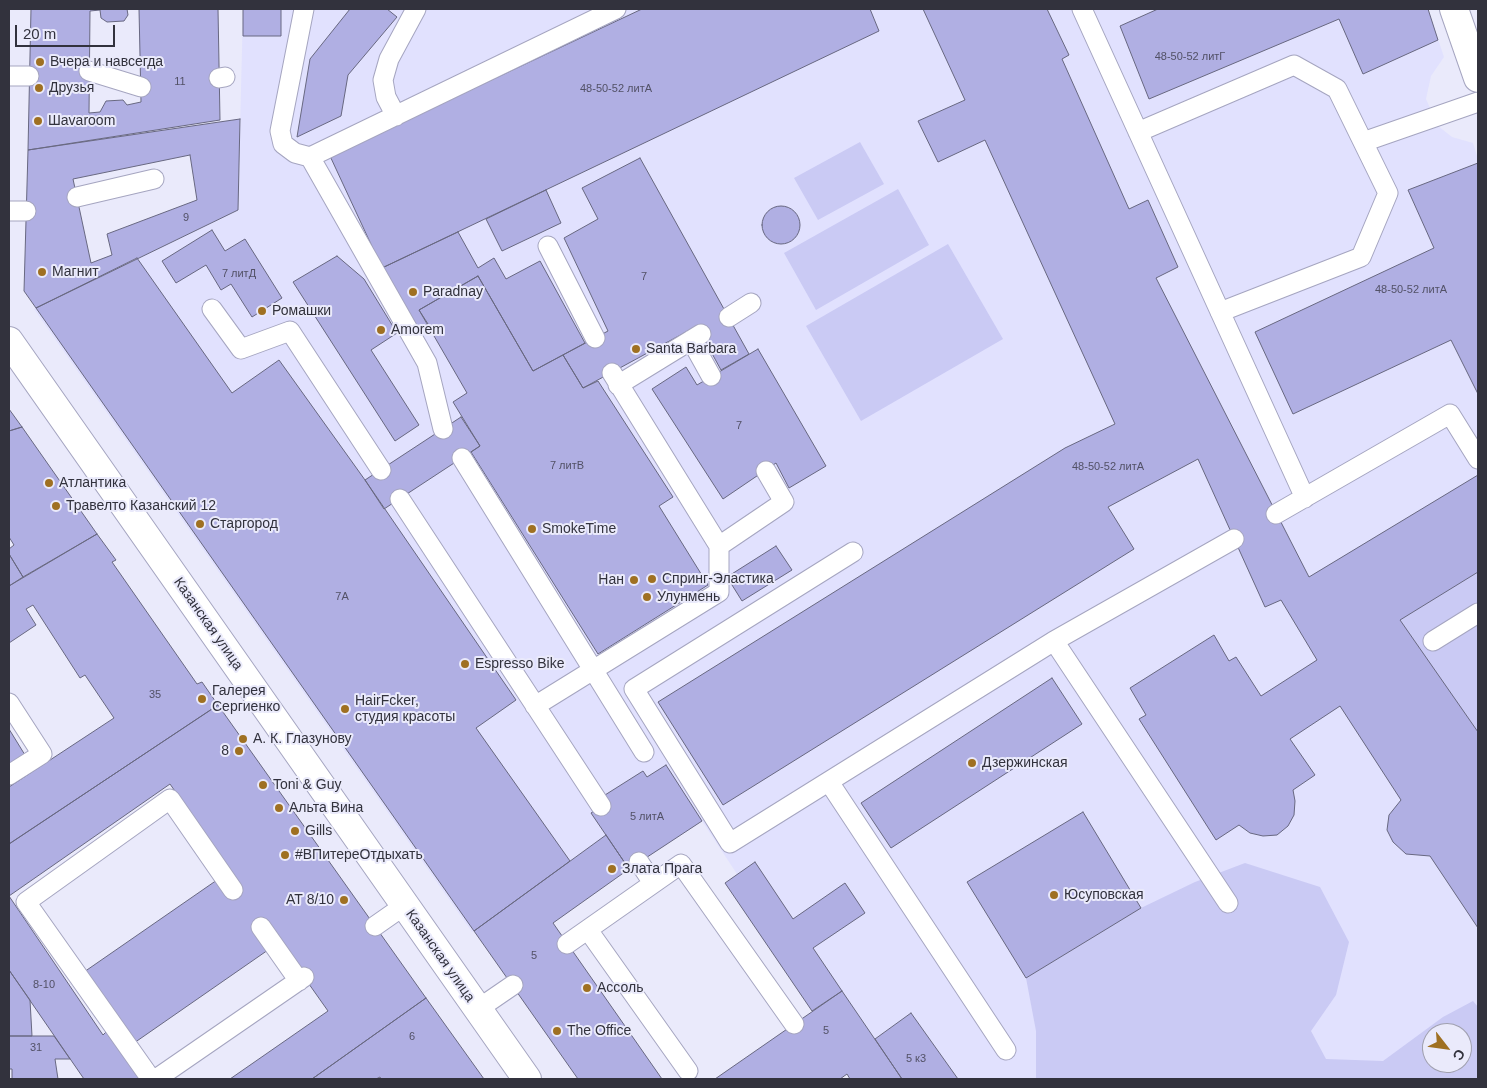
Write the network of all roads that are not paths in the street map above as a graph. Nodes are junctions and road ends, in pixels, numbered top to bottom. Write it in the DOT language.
graph roads {
  1 [pos="304,9"];
  2 [pos="416,9"];
  3 [pos="616,9"];
  4 [pos="1083,9"];
  5 [pos="1454,9"];
  6 [pos="89,71"];
  7 [pos="9,76"];
  8 [pos="29,76"];
  9 [pos="1478,78"];
  10 [pos="141,87"];
  11 [pos="1478,102"];
  12 [pos="396,116"];
  13 [pos="1138,132"];
  14 [pos="1363,142"];
  15 [pos="310,157"];
  16 [pos="154,179"];
  17 [pos="77,197"];
  18 [pos="548,246"];
  19 [pos="751,303"];
  20 [pos="212,309"];
  21 [pos="1220,312"];
  22 [pos="729,317"];
  23 [pos="595,338"];
  24 [pos="13,357"];
  25 [pos="711,376"];
  26 [pos="443,429"];
  27 [pos="462,458"];
  28 [pos="1478,459"];
  29 [pos="381,470"];
  30 [pos="766,471"];
  31 [pos="1305,498"];
  32 [pos="400,499"];
  33 [pos="1276,514"];
  34 [pos="1234,539"];
  35 [pos="719,546"];
  36 [pos="853,552"];
  37 [pos="1478,614"];
  38 [pos="1054,641"];
  39 [pos="1432,641"];
  40 [pos="593,670"];
  41 [pos="9,703"];
  42 [pos="535,706"];
  43 [pos="644,752"];
  44 [pos="9,775"];
  45 [pos="829,782"];
  46 [pos="602,806"];
  47 [pos="639,862"];
  48 [pos="653,883"];
  49 [pos="233,890"];
  50 [pos="1228,903"];
  51 [pos="405,905"];
  52 [pos="375,926"];
  53 [pos="260,927"];
  54 [pos="588,930"];
  55 [pos="567,944"];
  56 [pos="513,986"];
  57 [pos="478,1009"];
  58 [pos="794,1024"];
  59 [pos="1006,1050"];
  60 [pos="688,1071"];
  61 [pos="151,1079"];
  62 [pos="156,1079"];
  63 [pos="527,1079"];
  1 -- 15 [label="lane"];
  2 -- 12 [label="lane"];
  3 -- 12 [label="lane"];
  4 -- 13 [label="lane"];
  5 -- 9 [label="street"];
  6 -- 10 [label="lane"];
  7 -- 8 [label="lane"];
  11 -- 14 [label="lane"];
  12 -- 15 [label="lane"];
  13 -- 14 [label="lane"];
  13 -- 21 [label="lane"];
  14 -- 21 [label="lane"];
  15 -- 26 [label="lane"];
  16 -- 17 [label="lane"];
  18 -- 23 [label="lane"];
  19 -- 22 [label="lane"];
  20 -- 29 [label="lane"];
  21 -- 31 [label="lane"];
  24 -- 51 [label="street, Казанская улица"];
  25 -- 35 [label="lane"];
  27 -- 40 [label="lane"];
  28 -- 31 [label="lane"];
  30 -- 35 [label="lane"];
  31 -- 33 [label="lane"];
  32 -- 42 [label="lane"];
  34 -- 38 [label="lane"];
  35 -- 40 [label="lane"];
  36 -- 45 [label="lane"];
  37 -- 39 [label="lane"];
  38 -- 45 [label="lane"];
  38 -- 50 [label="lane"];
  40 -- 42 [label="lane"];
  40 -- 43 [label="lane"];
  41 -- 44 [label="lane"];
  42 -- 46 [label="lane"];
  45 -- 59 [label="lane"];
  47 -- 48 [label="lane"];
  48 -- 54 [label="lane"];
  48 -- 58 [label="lane"];
  49 -- 61 [label="lane"];
  51 -- 52 [label="lane"];
  51 -- 57 [label="street, Казанская улица"];
  53 -- 62 [label="lane"];
  54 -- 55 [label="lane"];
  54 -- 60 [label="lane"];
  56 -- 57 [label="lane"];
  57 -- 63 [label="street, Казанская улица"];
}
